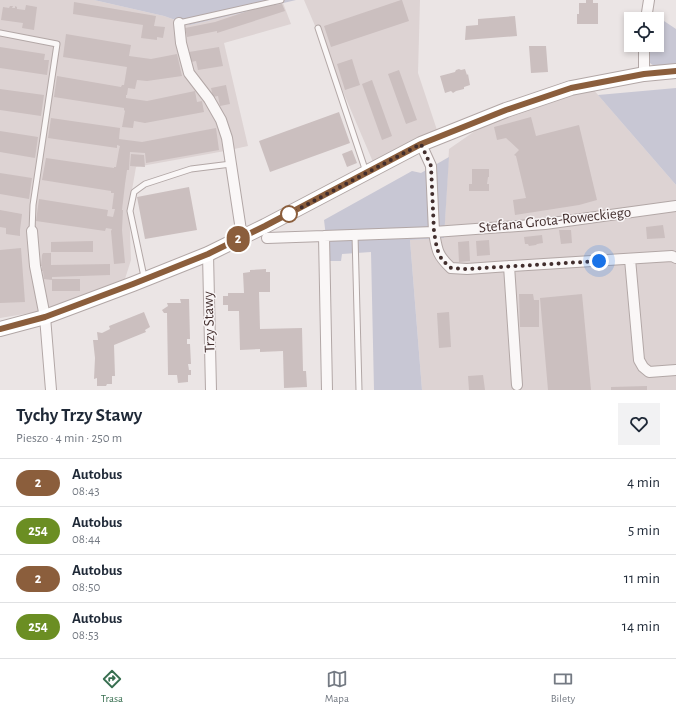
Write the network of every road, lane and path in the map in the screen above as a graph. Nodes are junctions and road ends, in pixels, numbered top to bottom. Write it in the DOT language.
graph roads {
  1 [pos="281,0"];
  2 [pos="649,0"];
  3 [pos="647,12"];
  4 [pos="180,23"];
  5 [pos="318,28"];
  6 [pos="0,33"];
  7 [pos="644,52"];
  8 [pos="676,71"];
  9 [pos="644,74"];
  10 [pos="421,144"];
  11 [pos="231,164"];
  12 [pos="367,173"];
  13 [pos="676,206"];
  14 [pos="32,231"];
  15 [pos="434,232"];
  16 [pos="354,235"];
  17 [pos="324,236"];
  18 [pos="242,237"];
  19 [pos="267,238"];
  20 [pos="208,254"];
  21 [pos="676,258"];
  22 [pos="630,259"];
  23 [pos="509,266"];
  24 [pos="146,279"];
  25 [pos="45,317"];
  26 [pos="0,329"];
  27 [pos="676,370"];
  28 [pos="517,384"];
  29 [pos="51,390"];
  30 [pos="211,390"];
  31 [pos="327,390"];
  32 [pos="358,390"];
  1 -- 4 [label="lane"];
  2 -- 3 [label="street"];
  4 -- 11 [label="street"];
  5 -- 12 [label="lane"];
  6 -- 14 [label="lane"];
  7 -- 9 [label="street"];
  8 -- 9 [label="street"];
  9 -- 10 [label="street"];
  10 -- 12 [label="street"];
  10 -- 15 [label="street"];
  11 -- 18 [label="street"];
  11 -- 24 [label="lane"];
  12 -- 18 [label="street"];
  13 -- 15 [label="street, Stefana Grota-Roweckiego"];
  14 -- 25 [label="street"];
  15 -- 16 [label="street, Stefana Grota-Roweckiego"];
  15 -- 23 [label="street"];
  16 -- 17 [label="street, Stefana Grota-Roweckiego"];
  16 -- 32 [label="lane"];
  17 -- 19 [label="street, Stefana Grota-Roweckiego"];
  17 -- 31 [label="street"];
  18 -- 20 [label="street"];
  20 -- 24 [label="street"];
  20 -- 30 [label="street, Trzy Stawy"];
  21 -- 22 [label="street"];
  22 -- 23 [label="street"];
  22 -- 27 [label="street"];
  23 -- 28 [label="street"];
  24 -- 25 [label="street"];
  25 -- 26 [label="street"];
  25 -- 29 [label="street"];
}
